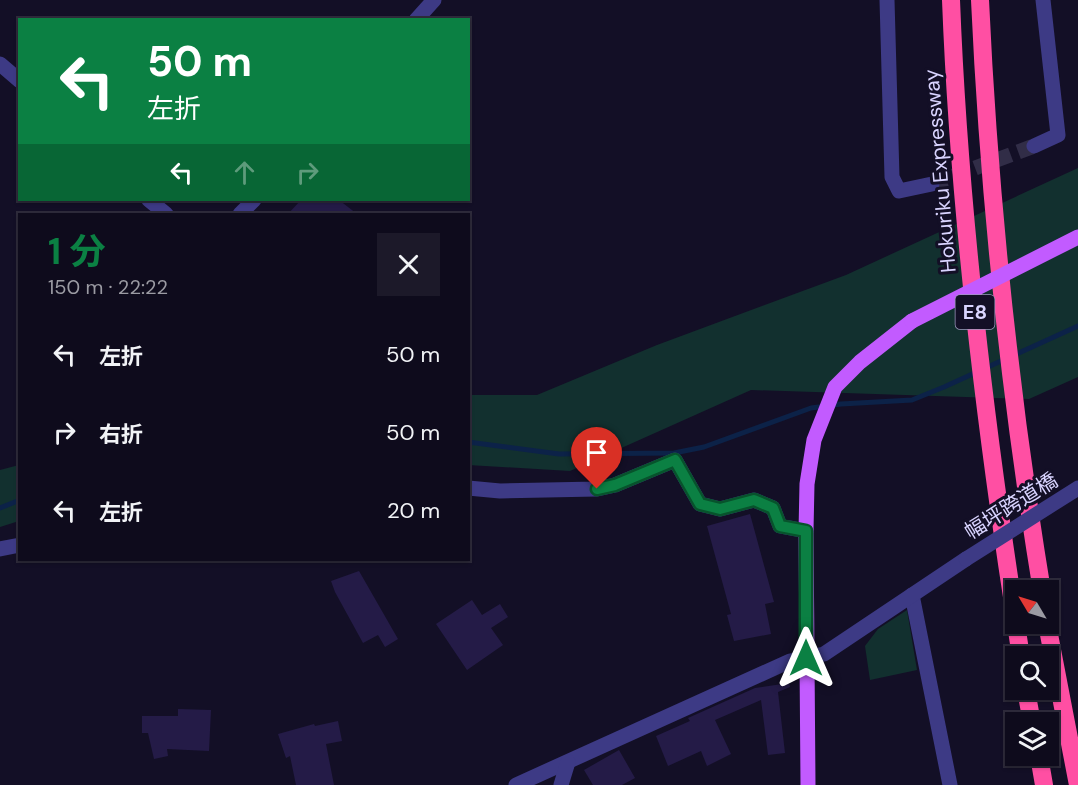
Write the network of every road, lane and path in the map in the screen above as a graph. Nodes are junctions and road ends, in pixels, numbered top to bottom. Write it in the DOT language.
graph roads {
  1 [pos="434,0"];
  2 [pos="887,0"];
  3 [pos="951,0"];
  4 [pos="980,0"];
  5 [pos="1043,0"];
  6 [pos="418,18"];
  7 [pos="0,64"];
  8 [pos="18,79"];
  9 [pos="1034,146"];
  10 [pos="933,184"];
  11 [pos="150,201"];
  12 [pos="253,201"];
  13 [pos="165,213"];
  14 [pos="241,213"];
  15 [pos="1078,237"];
  16 [pos="470,488"];
  17 [pos="1078,488"];
  18 [pos="806,531"];
  19 [pos="18,544"];
  20 [pos="0,549"];
  21 [pos="1010,580"];
  22 [pos="1040,580"];
  23 [pos="912,595"];
  24 [pos="1049,634"];
  25 [pos="806,658"];
  26 [pos="568,762"];
  27 [pos="1041,766"];
  28 [pos="516,785"];
  29 [pos="561,785"];
  30 [pos="808,785"];
  31 [pos="950,785"];
  32 [pos="1044,785"];
  33 [pos="1078,785"];
  1 -- 6 [label="street"];
  2 -- 10 [label="street"];
  3 -- 21 [label="highway, Hokuriku Expressway / E8"];
  4 -- 22 [label="highway, E8"];
  5 -- 9 [label="street"];
  7 -- 8 [label="street"];
  11 -- 13 [label="street"];
  12 -- 14 [label="street"];
  15 -- 18 [label="main road, bridge"];
  16 -- 18 [label="street"];
  17 -- 23 [label="street, 幅坪跨道橋, bridge"];
  18 -- 25 [label="main road"];
  19 -- 20 [label="street"];
  23 -- 25 [label="street, 幅坪跨道橋"];
  23 -- 31 [label="street"];
  24 -- 33 [label="highway"];
  25 -- 26 [label="street, 幅坪跨道橋"];
  25 -- 30 [label="main road"];
  26 -- 28 [label="street, 幅坪跨道橋"];
  26 -- 29 [label="street"];
  27 -- 32 [label="highway"];
}
